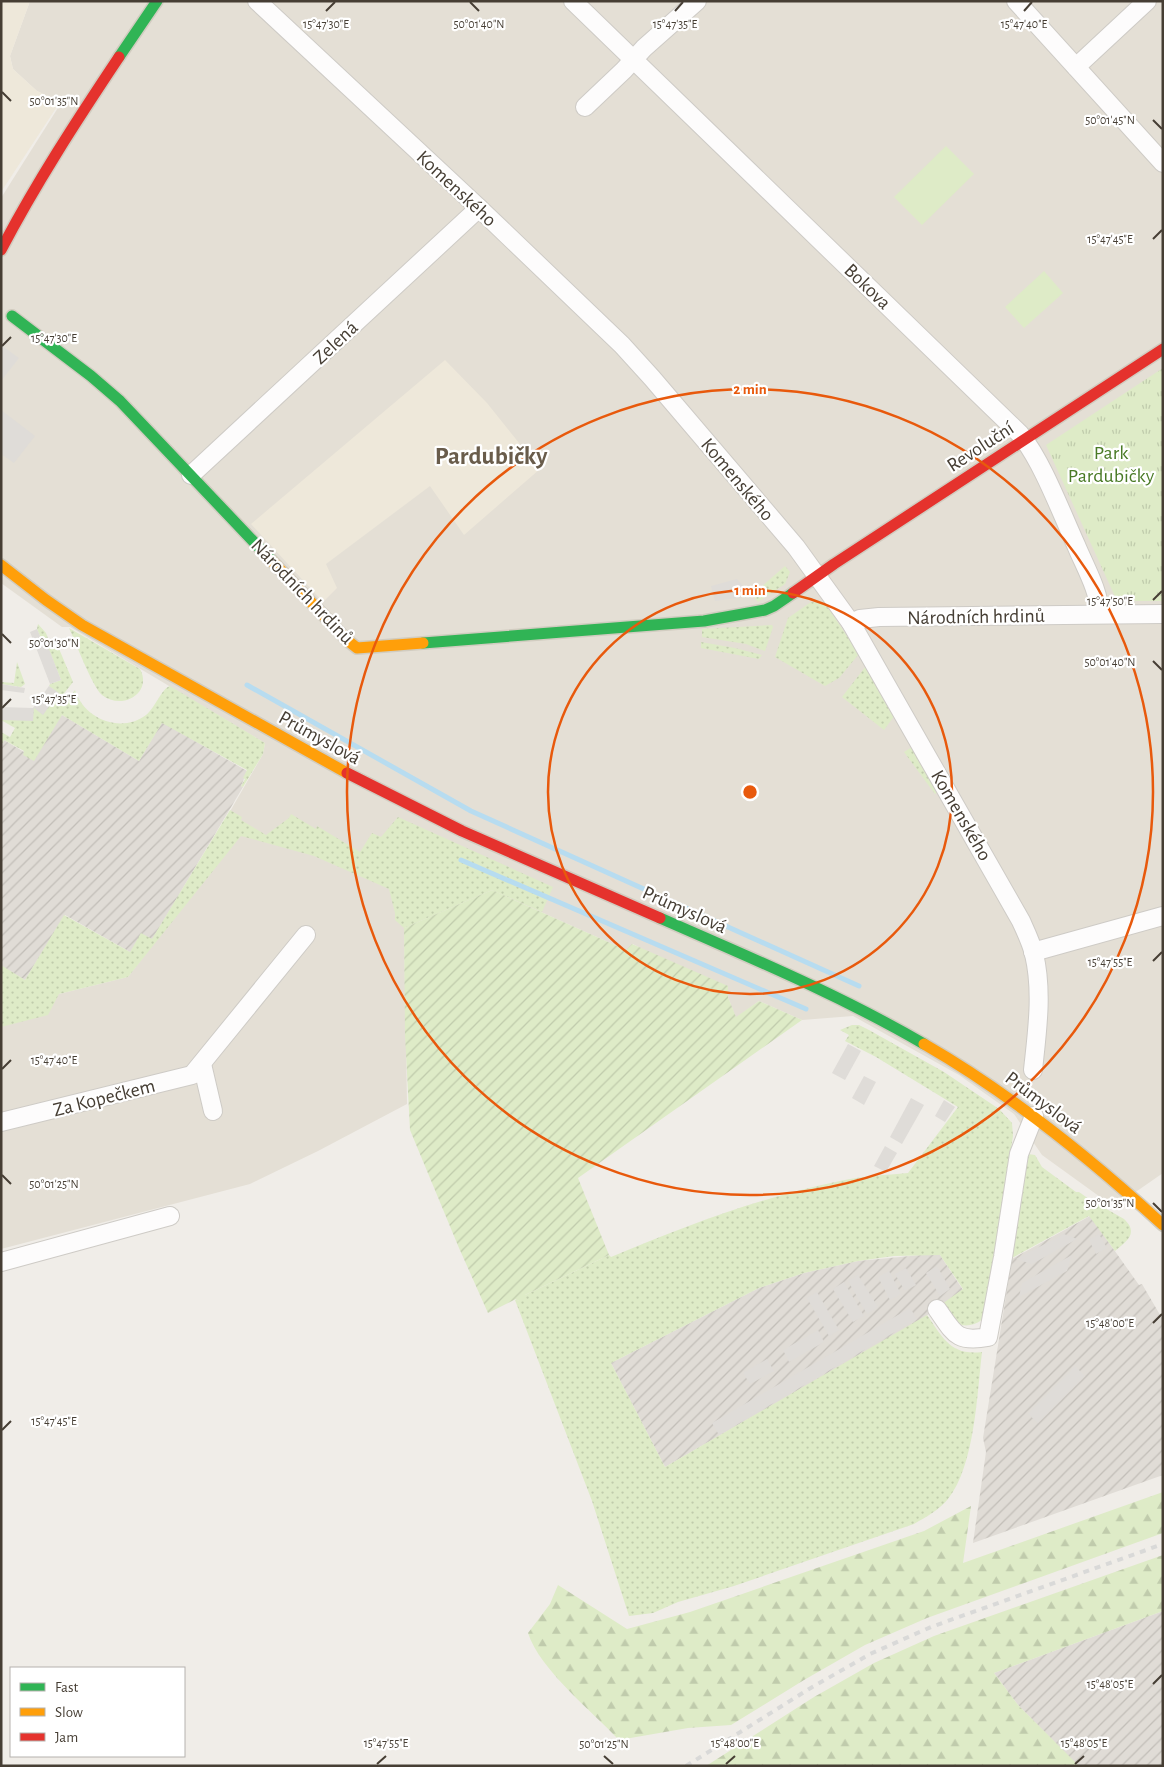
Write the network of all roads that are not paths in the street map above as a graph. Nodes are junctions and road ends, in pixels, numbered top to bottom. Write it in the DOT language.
graph roads {
  1 [pos="158,1"];
  2 [pos="258,1"];
  3 [pos="573,1"];
  4 [pos="697,1"];
  5 [pos="1016,1"];
  6 [pos="1147,1"];
  7 [pos="633,59"];
  8 [pos="1076,67"];
  9 [pos="585,107"];
  10 [pos="1163,163"];
  11 [pos="479,208"];
  12 [pos="1,250"];
  13 [pos="12,316"];
  14 [pos="1163,349"];
  15 [pos="1025,440"];
  16 [pos="191,475"];
  17 [pos="1,565"];
  18 [pos="22,567"];
  19 [pos="818,575"];
  20 [pos="1100,614"];
  21 [pos="1163,614"];
  22 [pos="851,624"];
  23 [pos="164,669"];
  24 [pos="1163,916"];
  25 [pos="306,935"];
  26 [pos="1033,952"];
  27 [pos="202,1064"];
  28 [pos="1033,1070"];
  29 [pos="213,1111"];
  30 [pos="1034,1116"];
  31 [pos="1,1122"];
  32 [pos="170,1216"];
  33 [pos="1163,1225"];
  34 [pos="1,1262"];
  35 [pos="936,1309"];
  1 -- 12 [label="street"];
  2 -- 11 [label="street, Komenského"];
  3 -- 7 [label="street, Bokova"];
  4 -- 7 [label="street"];
  5 -- 8 [label="street"];
  6 -- 8 [label="street"];
  7 -- 9 [label="street"];
  7 -- 15 [label="street, Bokova"];
  8 -- 10 [label="street"];
  11 -- 16 [label="street, Zelená"];
  11 -- 19 [label="street, Komenského"];
  13 -- 16 [label="street, Národních hrdinů"];
  14 -- 15 [label="street, Revoluční"];
  15 -- 19 [label="street, Revoluční"];
  15 -- 20 [label="street, Bokova"];
  16 -- 19 [label="street, Národních hrdinů"];
  17 -- 23 [label="street, Průmyslová"];
  18 -- 23 [label="street, Průmyslová"];
  19 -- 22 [label="street, Komenského"];
  20 -- 21 [label="street, Národních hrdinů"];
  20 -- 22 [label="street, Národních hrdinů"];
  22 -- 26 [label="street, Komenského"];
  23 -- 30 [label="street, Průmyslová"];
  24 -- 26 [label="street"];
  25 -- 27 [label="street, Za Kopečkem"];
  26 -- 28 [label="street, Komenského"];
  27 -- 29 [label="street"];
  27 -- 31 [label="street, Za Kopečkem"];
  30 -- 33 [label="street, Průmyslová"];
  30 -- 35 [label="street"];
  32 -- 34 [label="street"];
}
